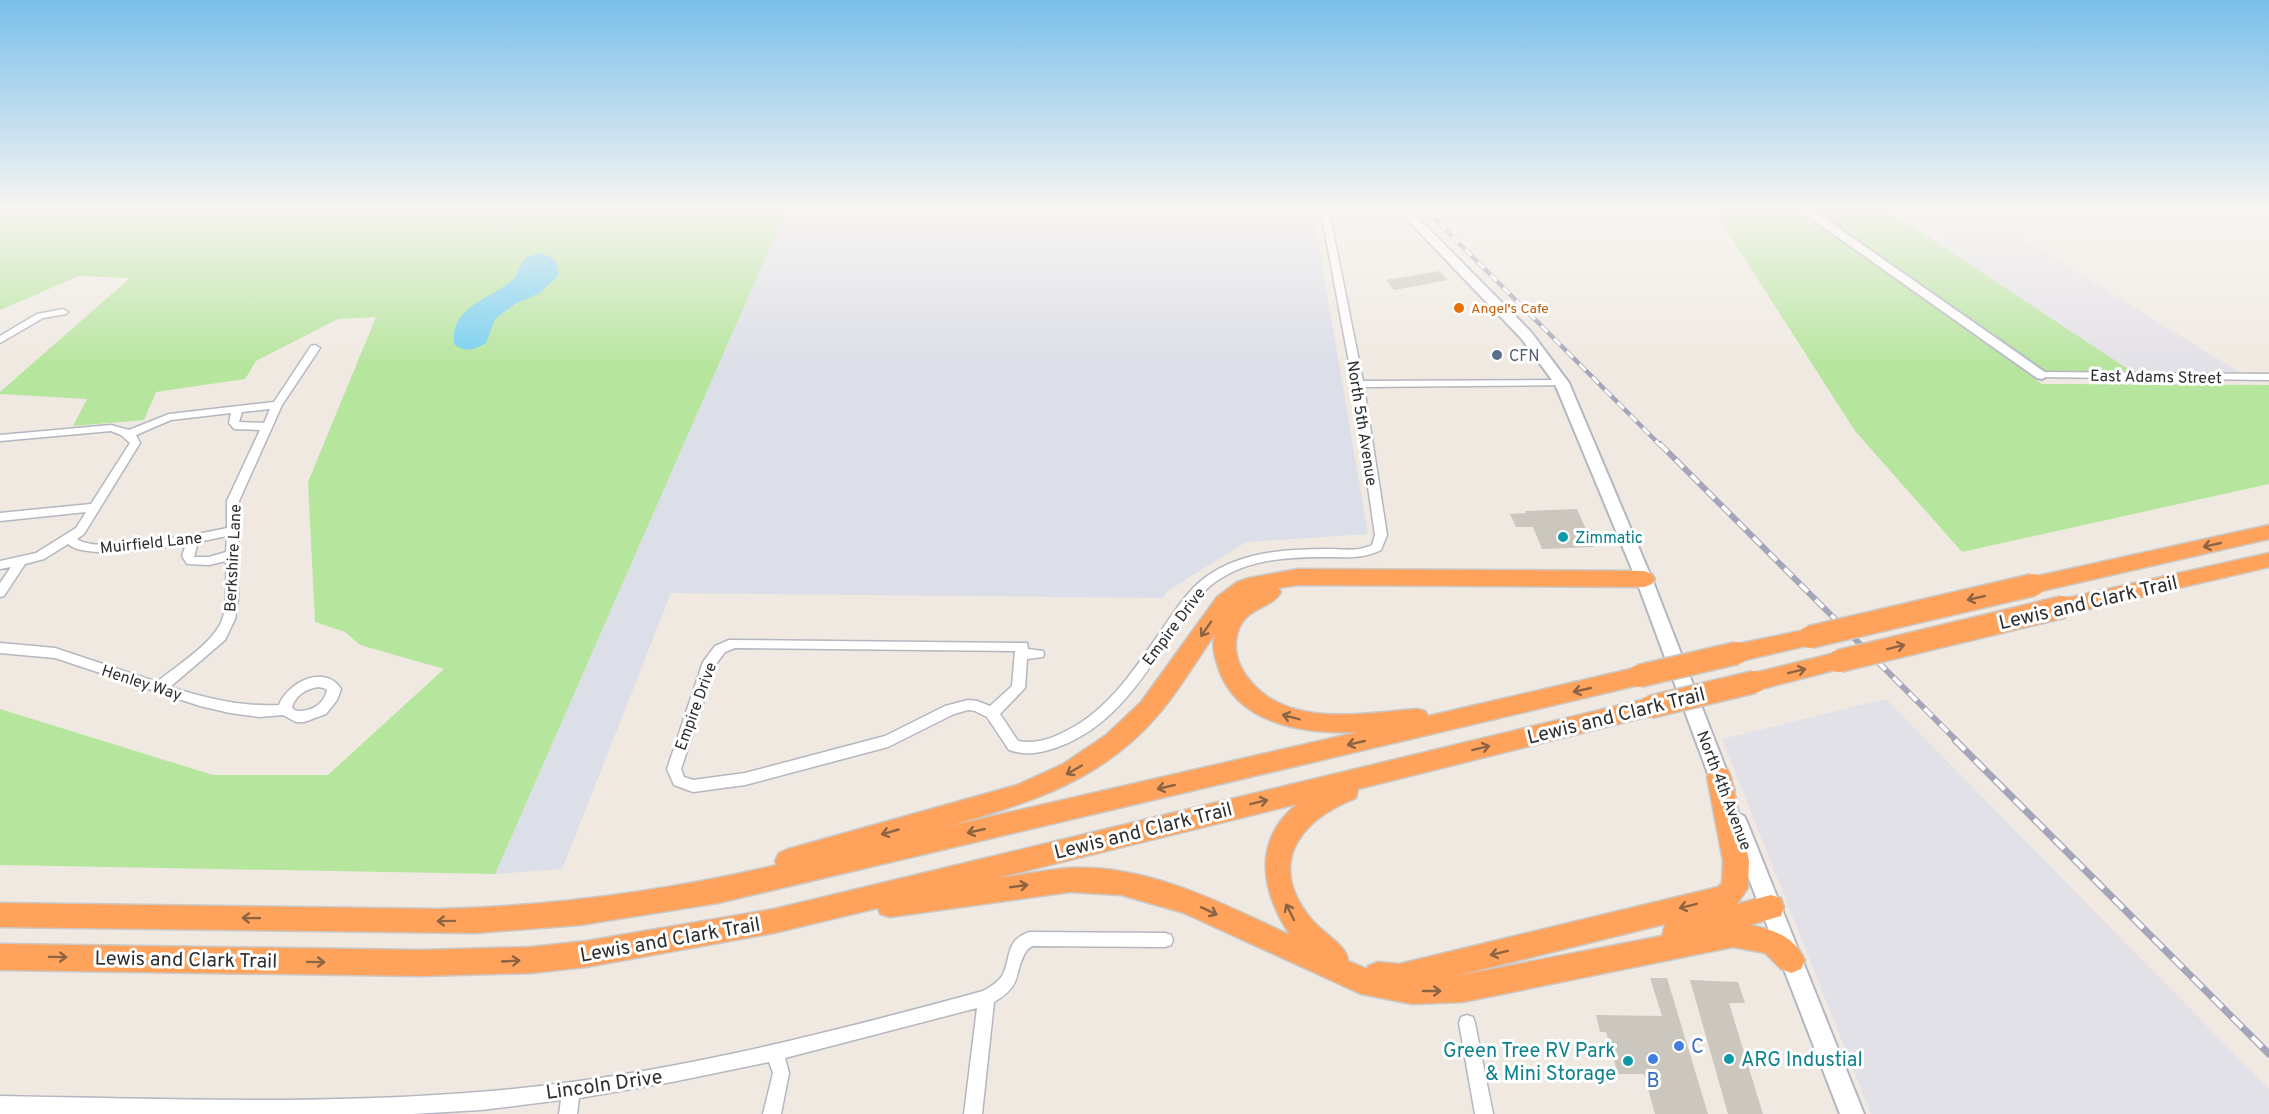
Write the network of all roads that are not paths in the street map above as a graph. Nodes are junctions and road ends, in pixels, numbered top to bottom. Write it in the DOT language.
graph roads {
  1 [pos="1335,263"];
  2 [pos="1456,263"];
  3 [pos="1882,263"];
  4 [pos="63,312"];
  5 [pos="0,340"];
  6 [pos="315,348"];
  7 [pos="2042,375"];
  8 [pos="2269,377"];
  9 [pos="1562,383"];
  10 [pos="1358,384"];
  11 [pos="277,405"];
  12 [pos="237,409"];
  13 [pos="267,426"];
  14 [pos="128,434"];
  15 [pos="0,438"];
  16 [pos="96,507"];
  17 [pos="0,517"];
  18 [pos="233,531"];
  19 [pos="2269,532"];
  20 [pos="70,539"];
  21 [pos="193,539"];
  22 [pos="1289,554"];
  23 [pos="233,555"];
  24 [pos="2269,560"];
  25 [pos="20,562"];
  26 [pos="0,565"];
  27 [pos="2269,574"];
  28 [pos="2170,584"];
  29 [pos="1646,586"];
  30 [pos="0,593"];
  31 [pos="0,648"];
  32 [pos="1021,654"];
  33 [pos="1038,654"];
  34 [pos="160,687"];
  35 [pos="286,710"];
  36 [pos="1495,711"];
  37 [pos="992,712"];
  38 [pos="1424,762"];
  39 [pos="1719,777"];
  40 [pos="1725,897"];
  41 [pos="1771,907"];
  42 [pos="609,911"];
  43 [pos="0,915"];
  44 [pos="774,921"];
  45 [pos="1165,940"];
  46 [pos="0,957"];
  47 [pos="1791,960"];
  48 [pos="1463,989"];
  49 [pos="986,998"];
  50 [pos="1467,1023"];
  51 [pos="775,1053"];
  52 [pos="571,1089"];
  53 [pos="0,1105"];
  54 [pos="568,1114"];
  55 [pos="772,1114"];
  56 [pos="973,1114"];
  57 [pos="1484,1114"];
  58 [pos="1852,1114"];
  1 -- 10 [label="street, North 5th Avenue"];
  2 -- 9 [label="main road, North 4th Avenue"];
  3 -- 7 [label="main road"];
  4 -- 5 [label="street"];
  6 -- 11 [label="street, Berkshire Lane"];
  7 -- 8 [label="street, East Adams Street"];
  9 -- 10 [label="street"];
  9 -- 29 [label="main road, North 4th Avenue"];
  10 -- 22 [label="street, North 5th Avenue"];
  11 -- 12 [label="street"];
  11 -- 13 [label="street, Berkshire Lane"];
  12 -- 13 [label="street"];
  12 -- 14 [label="street"];
  13 -- 18 [label="street, Berkshire Lane"];
  14 -- 15 [label="street"];
  14 -- 16 [label="street"];
  16 -- 17 [label="street"];
  16 -- 20 [label="street"];
  18 -- 21 [label="street, Muirfield Lane"];
  18 -- 23 [label="street, Berkshire Lane"];
  19 -- 36 [label="highway, Lewis and Clark Trail, one-way, bridge"];
  20 -- 21 [label="street, Muirfield Lane"];
  20 -- 25 [label="street"];
  21 -- 23 [label="street"];
  22 -- 37 [label="street, Empire Drive"];
  23 -- 34 [label="street, Berkshire Lane"];
  24 -- 28 [label="highway, Lewis and Clark Trail"];
  25 -- 26 [label="street"];
  25 -- 30 [label="street"];
  27 -- 28 [label="highway"];
  38 -- 28 [label="highway, Lewis and Clark Trail, one-way, bridge"];
  36 -- 29 [label="highway, one-way"];
  29 -- 39 [label="main road, North 4th Avenue"];
  29 -- 42 [label="highway, one-way"];
  31 -- 34 [label="street, Henley Way"];
  32 -- 33 [label="street"];
  32 -- 37 [label="street"];
  32 -- 37 [label="street, Empire Drive"];
  34 -- 35 [label="street, Henley Way"];
  36 -- 42 [label="highway, Lewis and Clark Trail, one-way"];
  40 -- 38 [label="highway, one-way"];
  44 -- 38 [label="highway, Lewis and Clark Trail, one-way"];
  39 -- 40 [label="highway"];
  39 -- 41 [label="main road, North 4th Avenue"];
  40 -- 41 [label="highway"];
  41 -- 47 [label="main road, North 4th Avenue"];
  41 -- 48 [label="highway"];
  42 -- 43 [label="highway, Lewis and Clark Trail, one-way"];
  46 -- 44 [label="highway, Lewis and Clark Trail, one-way"];
  44 -- 48 [label="highway, one-way"];
  45 -- 49 [label="street, Lincoln Drive"];
  47 -- 48 [label="highway"];
  47 -- 58 [label="main road, North 4th Avenue"];
  49 -- 51 [label="street, Lincoln Drive"];
  49 -- 56 [label="street"];
  50 -- 57 [label="street"];
  51 -- 52 [label="street, Lincoln Drive"];
  51 -- 55 [label="street"];
  52 -- 53 [label="street, Lincoln Drive"];
  52 -- 54 [label="street"];
}
